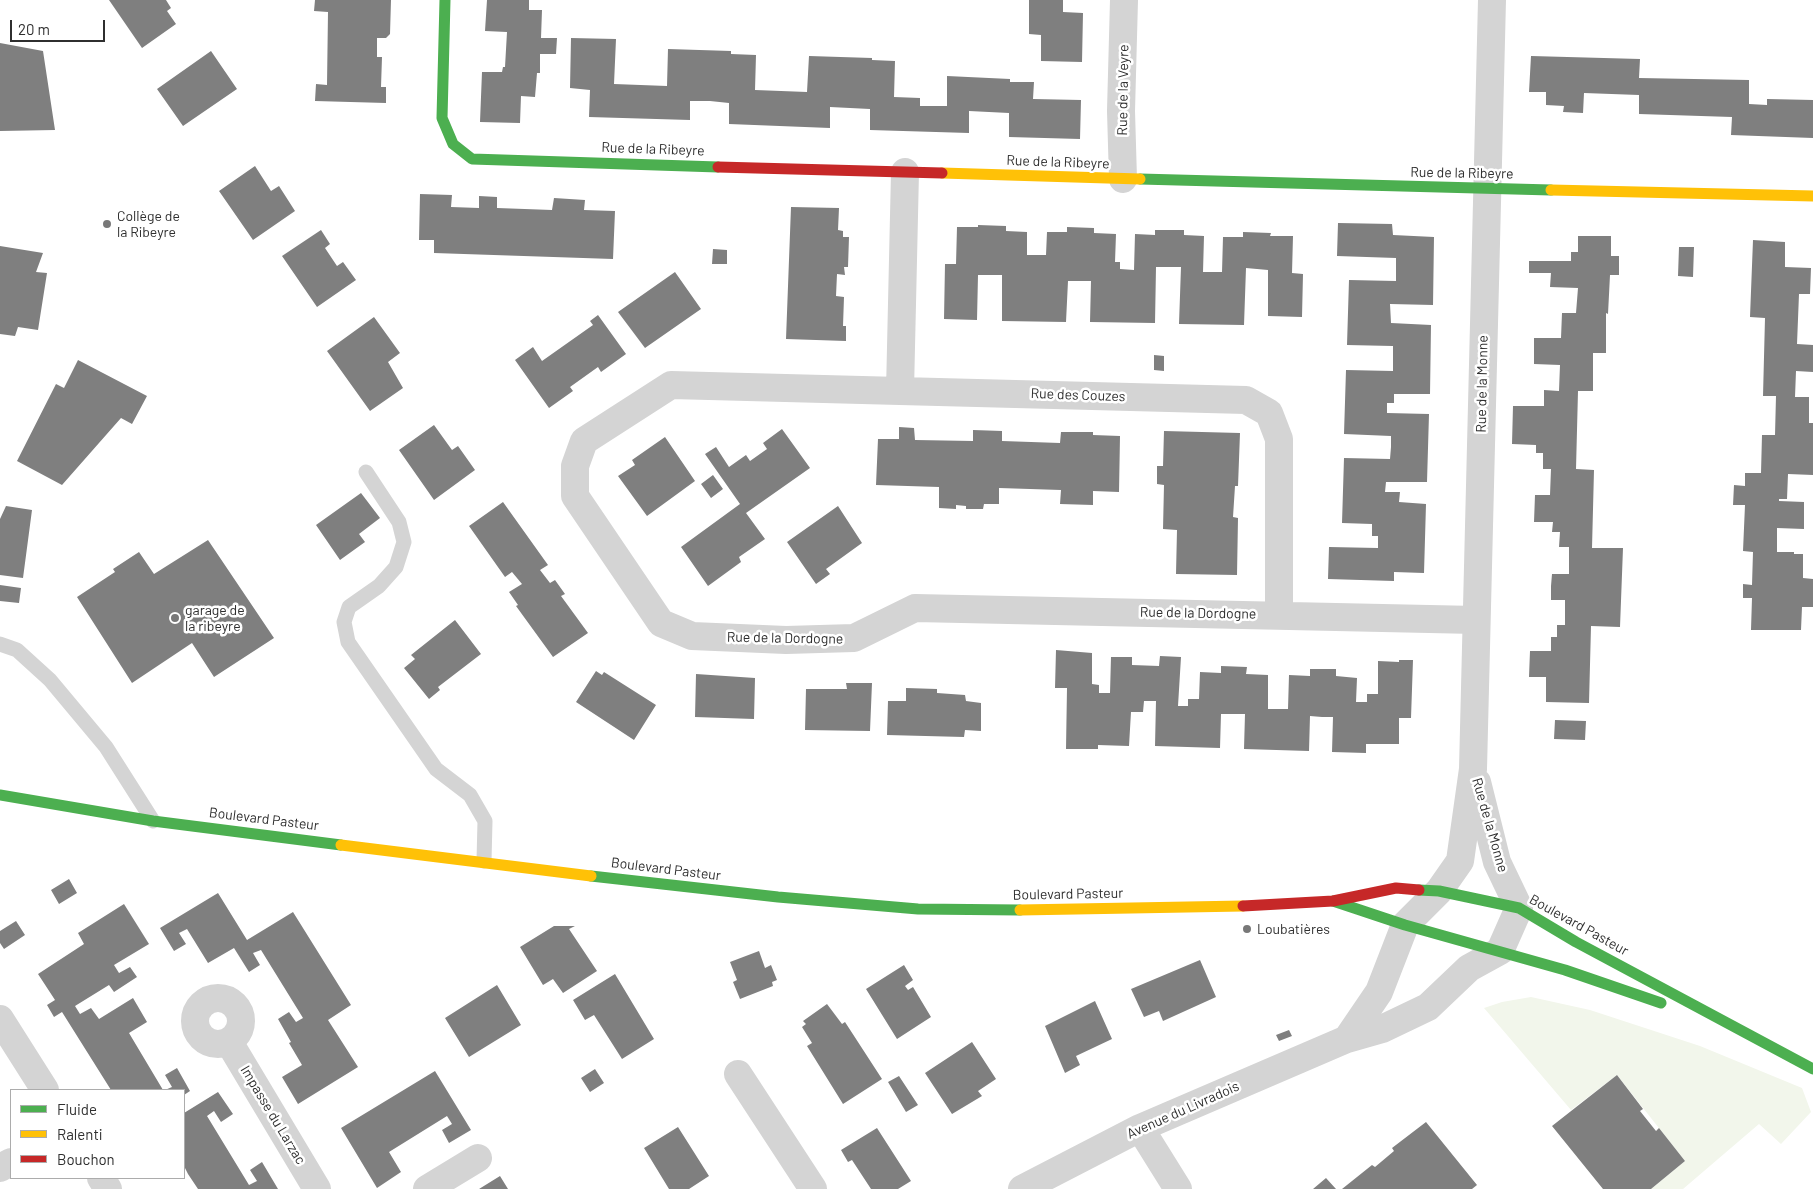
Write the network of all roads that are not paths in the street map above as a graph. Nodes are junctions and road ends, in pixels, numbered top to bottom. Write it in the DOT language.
graph roads {
  1 [pos="446,0"];
  2 [pos="1124,0"];
  3 [pos="1492,0"];
  4 [pos="905,172"];
  5 [pos="1123,179"];
  6 [pos="1487,189"];
  7 [pos="1813,196"];
  8 [pos="900,391"];
  9 [pos="366,472"];
  10 [pos="1279,615"];
  11 [pos="1476,620"];
  12 [pos="0,644"];
  13 [pos="1473,769"];
  14 [pos="0,795"];
  15 [pos="153,821"];
  16 [pos="484,862"];
  17 [pos="1439,891"];
  18 [pos="1333,901"];
  19 [pos="1519,908"];
  20 [pos="1405,925"];
  21 [pos="1500,951"];
  22 [pos="1380,992"];
  23 [pos="1428,1007"];
  24 [pos="0,1019"];
  25 [pos="1738,1030"];
  26 [pos="1347,1038"];
  27 [pos="229,1042"];
  28 [pos="1813,1070"];
  29 [pos="738,1074"];
  30 [pos="44,1089"];
  31 [pos="1140,1128"];
  32 [pos="478,1158"];
  33 [pos="318,1189"];
  34 [pos="427,1189"];
  35 [pos="813,1189"];
  36 [pos="1022,1189"];
  37 [pos="1178,1189"];
  1 -- 4 [label="main road, Rue de la Ribeyre"];
  2 -- 5 [label="street, Rue de la Veyre"];
  3 -- 6 [label="street, Rue de la Monne"];
  4 -- 5 [label="main road, Rue de la Ribeyre"];
  4 -- 8 [label="street"];
  5 -- 6 [label="main road, Rue de la Ribeyre"];
  6 -- 7 [label="main road, Rue de la Ribeyre"];
  6 -- 11 [label="street, Rue de la Monne"];
  8 -- 10 [label="street, Rue des Couzes"];
  8 -- 10 [label="street, Rue de la Dordogne"];
  9 -- 16 [label="lane"];
  10 -- 11 [label="street, Rue de la Dordogne"];
  11 -- 13 [label="street, Rue de la Monne"];
  12 -- 15 [label="lane"];
  13 -- 17 [label="street, Rue de la Monne"];
  13 -- 19 [label="street, Rue de la Monne"];
  14 -- 15 [label="main road, Boulevard Pasteur"];
  15 -- 16 [label="main road, Boulevard Pasteur"];
  16 -- 18 [label="main road, Boulevard Pasteur"];
  17 -- 18 [label="main road, Boulevard Pasteur"];
  17 -- 19 [label="main road, Boulevard Pasteur"];
  17 -- 20 [label="street, Rue de la Monne"];
  18 -- 20 [label="main road, Boulevard Pasteur"];
  19 -- 21 [label="street"];
  19 -- 25 [label="main road, Boulevard Pasteur"];
  20 -- 21 [label="main road, Boulevard Pasteur"];
  20 -- 22 [label="street"];
  21 -- 23 [label="street, Avenue du Livradois"];
  21 -- 25 [label="main road, Boulevard Pasteur"];
  22 -- 23 [label="street"];
  22 -- 26 [label="street"];
  23 -- 26 [label="street, Avenue du Livradois"];
  24 -- 30 [label="street"];
  25 -- 28 [label="main road, Boulevard Pasteur"];
  26 -- 31 [label="street, Avenue du Livradois"];
  27 -- 33 [label="street, Impasse du Larzac"];
  29 -- 35 [label="street"];
  31 -- 36 [label="street, Avenue du Livradois"];
  31 -- 37 [label="street"];
  32 -- 34 [label="street"];
}
